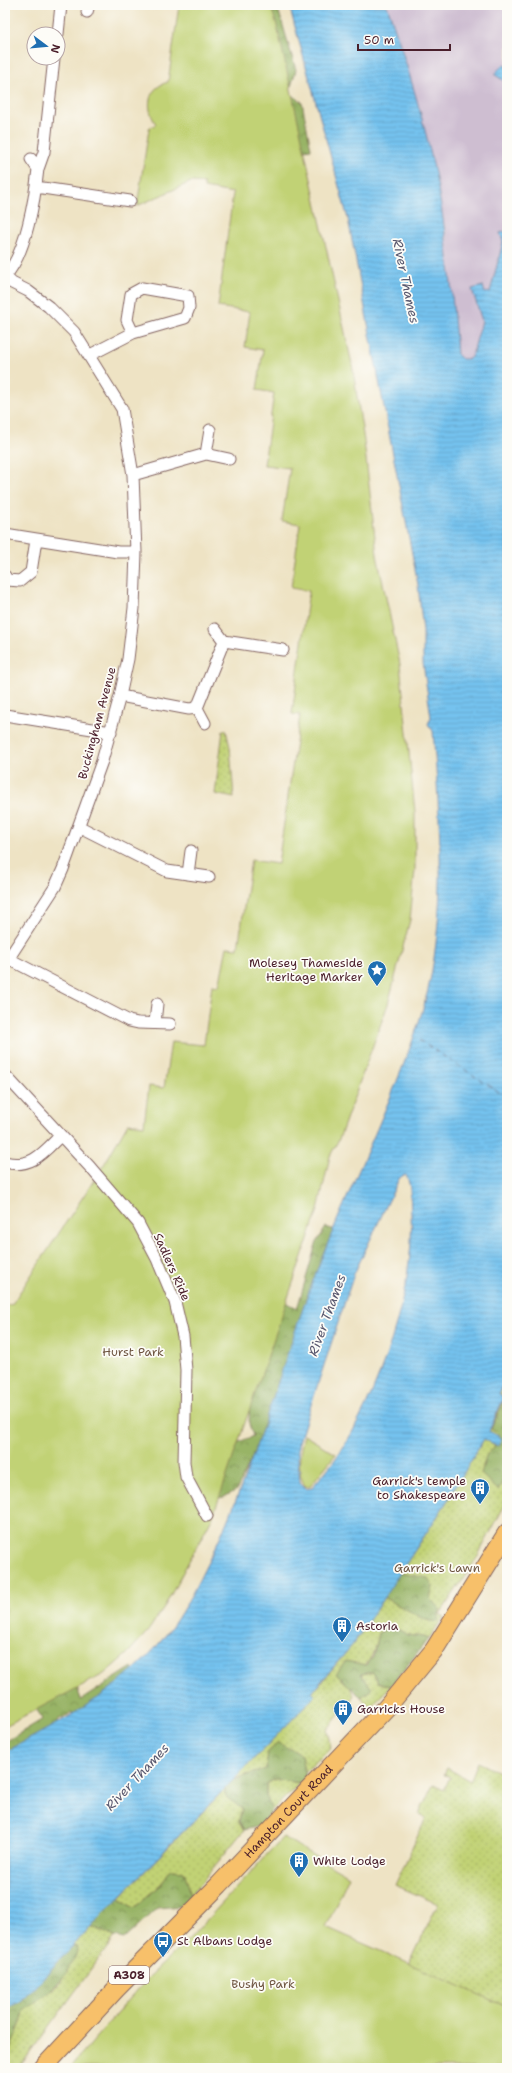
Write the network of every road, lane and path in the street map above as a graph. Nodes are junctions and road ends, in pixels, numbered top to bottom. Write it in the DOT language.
graph roads {
  1 [pos="61,5"];
  2 [pos="59,26"];
  3 [pos="53,66"];
  4 [pos="31,159"];
  5 [pos="38,168"];
  6 [pos="36,187"];
  7 [pos="130,201"];
  8 [pos="5,276"];
  9 [pos="133,333"];
  10 [pos="90,355"];
  11 [pos="210,430"];
  12 [pos="206,454"];
  13 [pos="229,459"];
  14 [pos="134,475"];
  15 [pos="5,536"];
  16 [pos="36,540"];
  17 [pos="136,552"];
  18 [pos="5,576"];
  19 [pos="215,629"];
  20 [pos="224,641"];
  21 [pos="283,650"];
  22 [pos="120,696"];
  23 [pos="197,708"];
  24 [pos="5,715"];
  25 [pos="205,723"];
  26 [pos="111,732"];
  27 [pos="80,827"];
  28 [pos="191,851"];
  29 [pos="188,874"];
  30 [pos="209,877"];
  31 [pos="7,962"];
  32 [pos="156,1004"];
  33 [pos="155,1023"];
  34 [pos="170,1024"];
  35 [pos="5,1076"];
  36 [pos="60,1136"];
  37 [pos="5,1162"];
  38 [pos="207,1516"];
  39 [pos="507,1533"];
  40 [pos="43,2068"];
  1 -- 2 [label="street"];
  3 -- 5 [label="street"];
  4 -- 5 [label="street"];
  5 -- 6 [label="street"];
  6 -- 7 [label="street"];
  6 -- 8 [label="street"];
  8 -- 10 [label="street, Buckingham Avenue"];
  9 -- 9 [label="street"];
  9 -- 10 [label="street"];
  10 -- 14 [label="street, Buckingham Avenue"];
  11 -- 12 [label="street"];
  12 -- 13 [label="street"];
  12 -- 14 [label="street"];
  14 -- 17 [label="street, Buckingham Avenue"];
  15 -- 16 [label="street"];
  16 -- 17 [label="street"];
  16 -- 18 [label="street"];
  17 -- 22 [label="street, Buckingham Avenue"];
  19 -- 20 [label="street"];
  20 -- 21 [label="street"];
  20 -- 23 [label="street"];
  22 -- 23 [label="street"];
  22 -- 26 [label="street, Buckingham Avenue"];
  23 -- 25 [label="street"];
  24 -- 26 [label="street"];
  26 -- 27 [label="street, Buckingham Avenue"];
  27 -- 29 [label="street"];
  27 -- 31 [label="street, Buckingham Avenue"];
  28 -- 29 [label="street"];
  29 -- 30 [label="street"];
  31 -- 33 [label="street"];
  32 -- 33 [label="street"];
  33 -- 34 [label="street"];
  35 -- 36 [label="street, Sadlers Ride"];
  36 -- 37 [label="street"];
  36 -- 38 [label="street, Sadlers Ride"];
  39 -- 40 [label="highway, Hampton Court Road / A308"];
}
